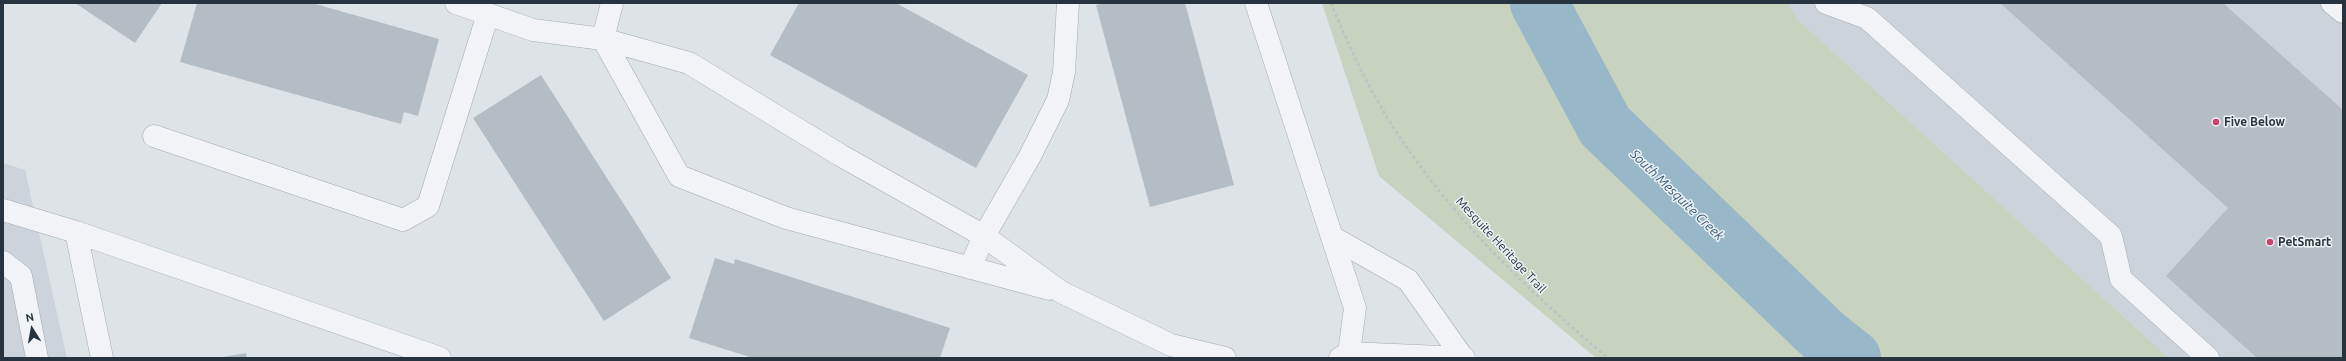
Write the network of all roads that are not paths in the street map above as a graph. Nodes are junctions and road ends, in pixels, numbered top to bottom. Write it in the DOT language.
graph roads {
  1 [pos="456,3"];
  2 [pos="612,3"];
  3 [pos="1068,3"];
  4 [pos="1256,3"];
  5 [pos="1826,3"];
  6 [pos="2332,3"];
  7 [pos="2343,12"];
  8 [pos="488,14"];
  9 [pos="603,39"];
  10 [pos="154,136"];
  11 [pos="3,210"];
  12 [pos="76,232"];
  13 [pos="984,236"];
  14 [pos="1332,237"];
  15 [pos="3,262"];
  16 [pos="970,268"];
  17 [pos="1061,292"];
  18 [pos="1344,355"];
  19 [pos="37,358"];
  20 [pos="102,358"];
  21 [pos="440,358"];
  22 [pos="1225,358"];
  23 [pos="1464,358"];
  24 [pos="2208,358"];
  1 -- 8 [label="lane"];
  2 -- 9 [label="lane"];
  3 -- 13 [label="lane"];
  4 -- 14 [label="lane"];
  5 -- 24 [label="lane"];
  6 -- 7 [label="lane"];
  8 -- 9 [label="lane"];
  8 -- 10 [label="lane"];
  9 -- 13 [label="lane"];
  9 -- 16 [label="lane"];
  11 -- 12 [label="lane"];
  12 -- 20 [label="lane"];
  12 -- 21 [label="lane"];
  13 -- 16 [label="lane"];
  13 -- 17 [label="lane"];
  14 -- 18 [label="lane"];
  14 -- 23 [label="lane"];
  15 -- 19 [label="lane"];
  16 -- 17 [label="lane"];
  17 -- 22 [label="lane"];
  18 -- 23 [label="lane"];
}
